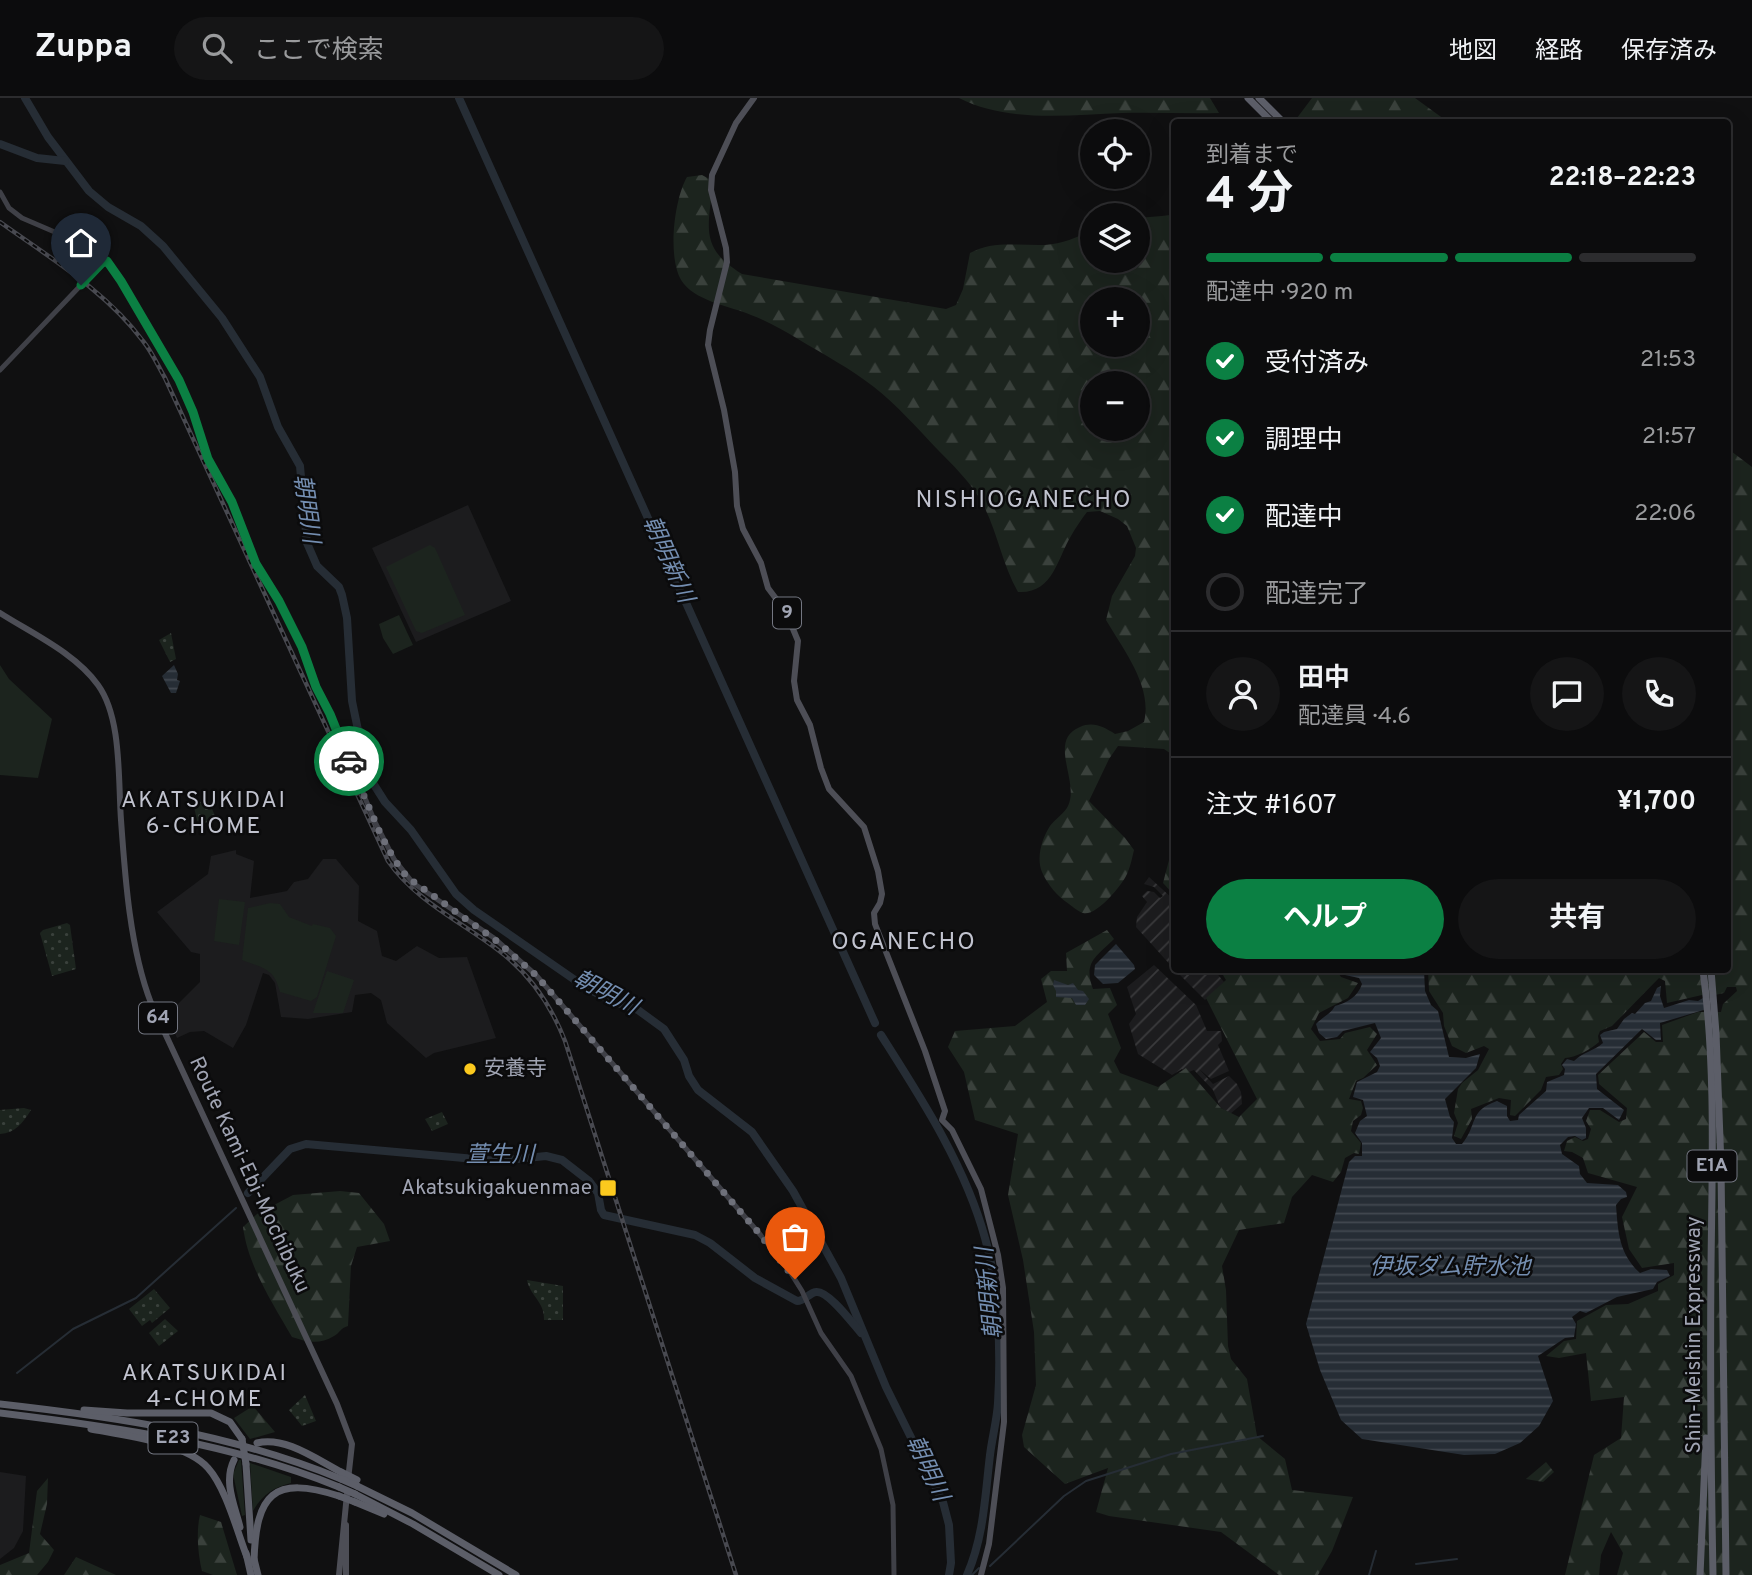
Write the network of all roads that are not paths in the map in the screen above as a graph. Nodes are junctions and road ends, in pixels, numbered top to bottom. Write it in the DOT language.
graph roads {
  1 [pos="754,98"];
  2 [pos="1248,98"];
  3 [pos="1259,98"];
  4 [pos="1269,119"];
  5 [pos="1280,119"];
  6 [pos="0,192"];
  7 [pos="107,261"];
  8 [pos="0,370"];
  9 [pos="0,613"];
  10 [pos="1707,973"];
  11 [pos="1712,1033"];
  12 [pos="1710,1391"];
  13 [pos="0,1404"];
  14 [pos="23,1411"];
  15 [pos="0,1413"];
  16 [pos="257,1443"];
  17 [pos="234,1460"];
  18 [pos="340,1483"];
  19 [pos="356,1490"];
  20 [pos="346,1506"];
  21 [pos="251,1559"];
  22 [pos="1700,1573"];
  23 [pos="1726,1574"];
  24 [pos="251,1575"];
  25 [pos="258,1575"];
  26 [pos="339,1575"];
  27 [pos="346,1575"];
  28 [pos="499,1575"];
  29 [pos="516,1575"];
  30 [pos="894,1575"];
  31 [pos="981,1575"];
  32 [pos="1713,1575"];
  1 -- 31 [label="main road, 9"];
  2 -- 4 [label="highway"];
  3 -- 5 [label="highway"];
  6 -- 7 [label="main road"];
  7 -- 8 [label="main road"];
  7 -- 30 [label="main road"];
  9 -- 20 [label="main road, Route Kami-Ebi-Mochibuku / 64"];
  10 -- 11 [label="highway, Shin-Meishin Expressway / E1A"];
  11 -- 12 [label="highway, Shin-Meishin Expressway / E1A"];
  11 -- 23 [label="highway, Shin-Meishin Expressway / E1A"];
  12 -- 22 [label="highway"];
  12 -- 32 [label="highway, Shin-Meishin Expressway / E1A"];
  13 -- 14 [label="highway, E23"];
  14 -- 15 [label="highway, E23"];
  14 -- 18 [label="highway, E23"];
  14 -- 21 [label="highway"];
  14 -- 21 [label="highway, bridge"];
  16 -- 18 [label="highway"];
  17 -- 21 [label="highway"];
  18 -- 19 [label="highway, bridge"];
  18 -- 19 [label="highway, bridge"];
  18 -- 21 [label="highway"];
  19 -- 28 [label="highway"];
  19 -- 29 [label="highway"];
  20 -- 26 [label="main road, Route Kami-Ebi-Mochibuku / 64"];
  20 -- 27 [label="main road, Route Kami-Ebi-Mochibuku / 64"];
  21 -- 24 [label="highway"];
  21 -- 25 [label="highway"];
}
